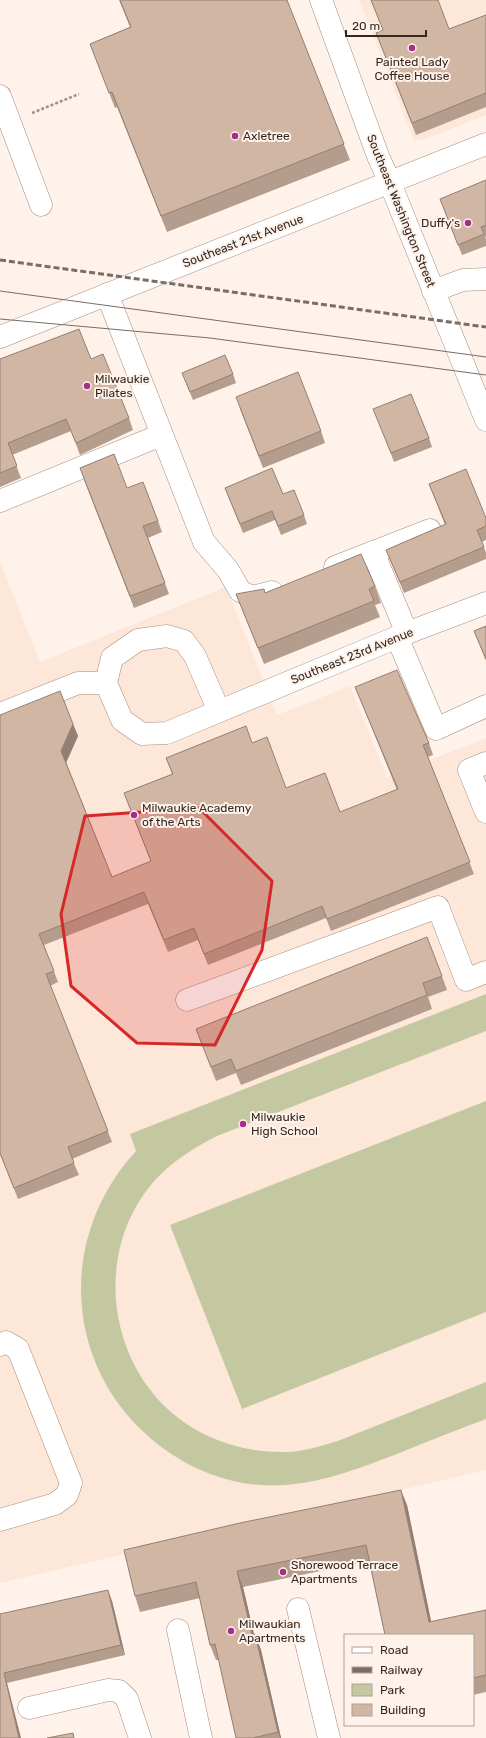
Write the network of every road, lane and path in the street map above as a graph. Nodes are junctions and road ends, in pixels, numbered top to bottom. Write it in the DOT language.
graph roads {
  1 [pos="321,0"];
  2 [pos="79,94"];
  3 [pos="0,96"];
  4 [pos="10,122"];
  5 [pos="486,144"];
  6 [pos="390,182"];
  7 [pos="41,205"];
  8 [pos="486,279"];
  9 [pos="433,291"];
  10 [pos="107,294"];
  11 [pos="0,337"];
  12 [pos="486,420"];
  13 [pos="161,435"];
  14 [pos="0,501"];
  15 [pos="430,530"];
  16 [pos="373,552"];
  17 [pos="317,574"];
  18 [pos="289,585"];
  19 [pos="486,603"];
  20 [pos="402,635"];
  21 [pos="106,683"];
  22 [pos="486,706"];
  23 [pos="219,711"];
  24 [pos="0,714"];
  25 [pos="486,763"];
  26 [pos="486,812"];
  27 [pos="486,972"];
  28 [pos="187,1000"];
  29 [pos="0,1344"];
  30 [pos="0,1520"];
  31 [pos="298,1609"];
  32 [pos="178,1630"];
  33 [pos="29,1708"];
  34 [pos="140,1738"];
  35 [pos="201,1738"];
  36 [pos="329,1738"];
  1 -- 6 [label="street, Southeast Washington Street"];
  2 -- 4 [label="path"];
  3 -- 4 [label="street"];
  4 -- 7 [label="street"];
  5 -- 6 [label="street, Southeast 21st Avenue"];
  6 -- 9 [label="street, Southeast Washington Street"];
  6 -- 10 [label="street, Southeast 21st Avenue"];
  8 -- 9 [label="street"];
  9 -- 12 [label="street, Southeast Washington Street"];
  10 -- 11 [label="street, Southeast 21st Avenue"];
  10 -- 13 [label="street"];
  13 -- 14 [label="street"];
  13 -- 18 [label="street"];
  15 -- 16 [label="street"];
  16 -- 17 [label="street"];
  16 -- 20 [label="street"];
  19 -- 20 [label="street, Southeast 23rd Avenue"];
  20 -- 22 [label="street"];
  20 -- 23 [label="street, Southeast 23rd Avenue"];
  21 -- 23 [label="street"];
  21 -- 23 [label="street"];
  21 -- 24 [label="street"];
  25 -- 26 [label="street"];
  27 -- 28 [label="street"];
  29 -- 30 [label="street"];
  31 -- 36 [label="street"];
  32 -- 35 [label="street"];
  33 -- 34 [label="street"];
}
